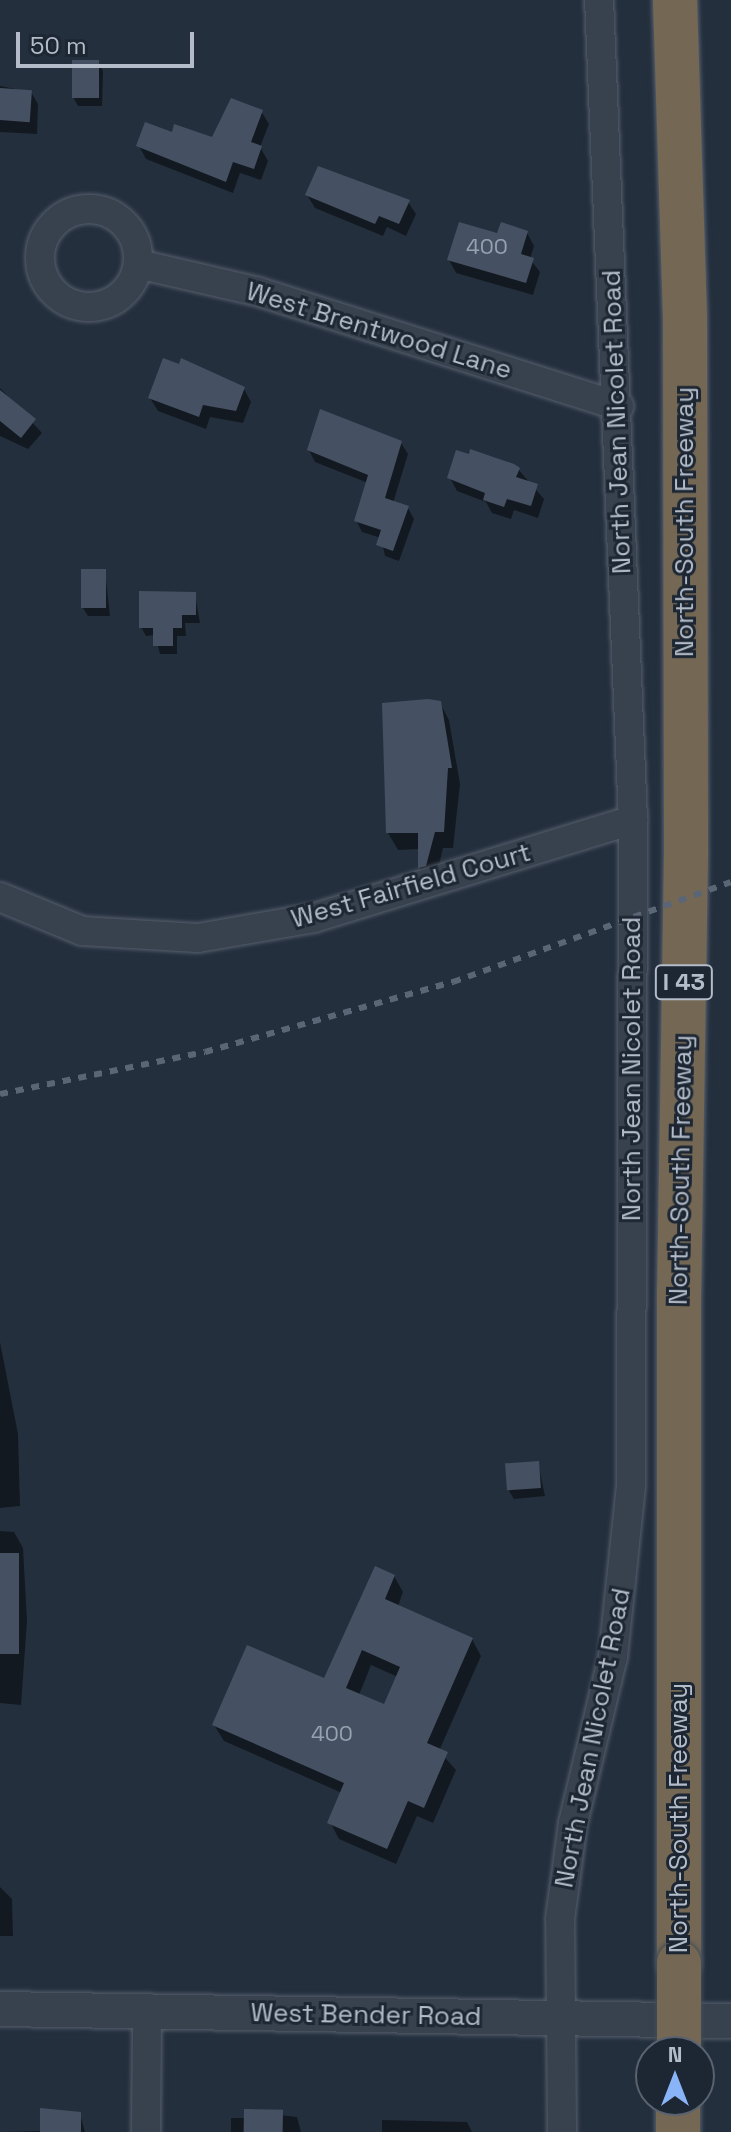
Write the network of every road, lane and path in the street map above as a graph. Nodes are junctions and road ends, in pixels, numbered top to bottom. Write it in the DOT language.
graph roads {
  1 [pos="599,0"];
  2 [pos="675,0"];
  3 [pos="138,264"];
  4 [pos="619,406"];
  5 [pos="633,820"];
  6 [pos="0,897"];
  7 [pos="0,2009"];
  8 [pos="147,2011"];
  9 [pos="558,2017"];
  10 [pos="731,2021"];
  11 [pos="679,2036"];
  12 [pos="146,2132"];
  13 [pos="562,2132"];
  1 -- 4 [label="street, North Jean Nicolet Road"];
  2 -- 11 [label="highway, North-South Freeway / I 43, bridge"];
  3 -- 4 [label="street, West Brentwood Lane"];
  4 -- 5 [label="street, North Jean Nicolet Road"];
  5 -- 6 [label="street, West Fairfield Court"];
  5 -- 9 [label="street, North Jean Nicolet Road"];
  7 -- 8 [label="street, West Bender Road"];
  8 -- 9 [label="street, West Bender Road"];
  8 -- 12 [label="street"];
  9 -- 10 [label="street, West Bender Road"];
  9 -- 13 [label="street, North Jean Nicolet Road"];
}
